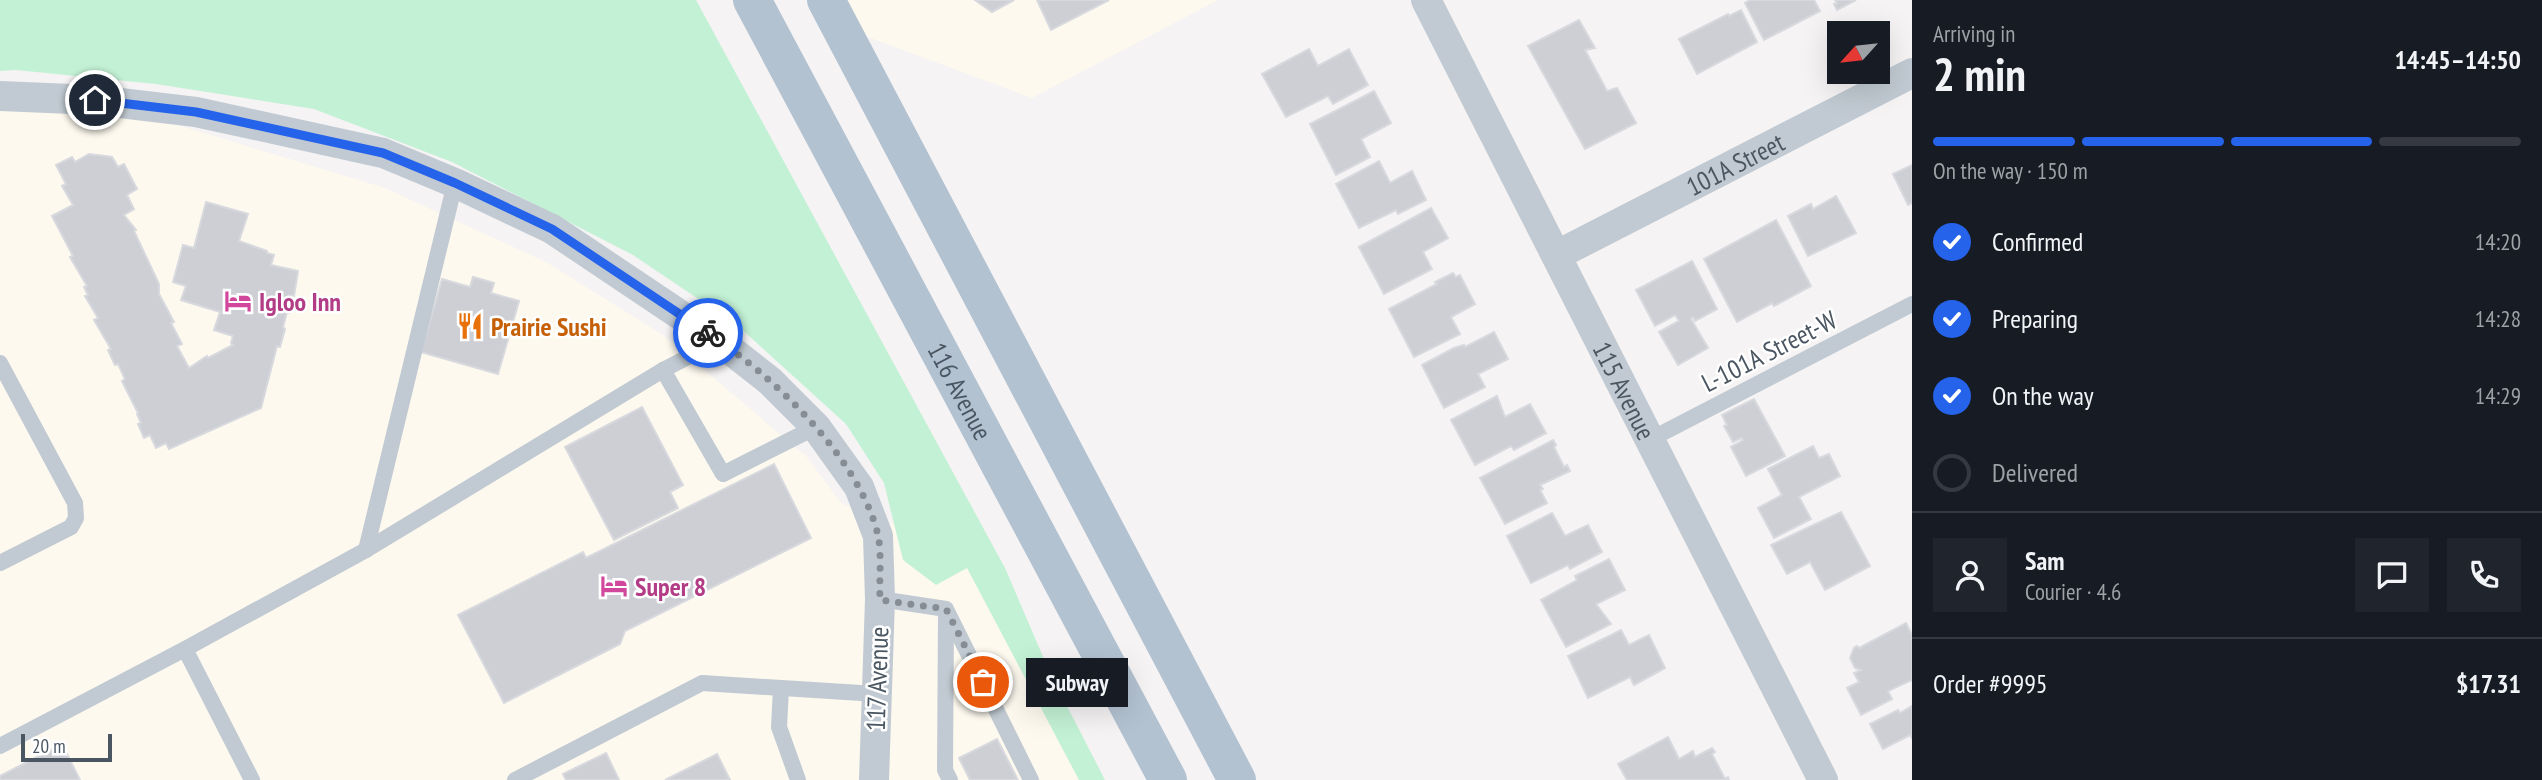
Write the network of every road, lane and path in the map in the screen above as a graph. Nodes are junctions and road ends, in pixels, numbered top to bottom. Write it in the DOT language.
graph roads {
  1 [pos="752,0"];
  2 [pos="826,0"];
  3 [pos="1426,0"];
  4 [pos="1912,73"];
  5 [pos="0,96"];
  6 [pos="455,183"];
  7 [pos="1557,255"];
  8 [pos="1912,304"];
  9 [pos="719,341"];
  10 [pos="0,363"];
  11 [pos="663,370"];
  12 [pos="816,427"];
  13 [pos="1649,440"];
  14 [pos="366,550"];
  15 [pos="0,563"];
  16 [pos="880,600"];
  17 [pos="946,609"];
  18 [pos="185,649"];
  19 [pos="781,688"];
  20 [pos="877,694"];
  21 [pos="0,746"];
  22 [pos="252,780"];
  23 [pos="515,780"];
  24 [pos="798,780"];
  25 [pos="874,780"];
  26 [pos="950,780"];
  27 [pos="1031,780"];
  28 [pos="1168,780"];
  29 [pos="1237,780"];
  30 [pos="1823,780"];
  1 -- 28 [label="main road, 116 Avenue"];
  2 -- 29 [label="main road"];
  3 -- 7 [label="street, 115 Avenue"];
  4 -- 7 [label="street, 101A Street"];
  5 -- 6 [label="street, 117 Avenue"];
  6 -- 9 [label="street, 117 Avenue"];
  6 -- 14 [label="lane"];
  7 -- 13 [label="street, 115 Avenue"];
  8 -- 13 [label="lane, L-101A Street-W"];
  9 -- 11 [label="lane"];
  9 -- 12 [label="street, 117 Avenue"];
  10 -- 15 [label="lane"];
  11 -- 12 [label="lane"];
  11 -- 14 [label="lane"];
  12 -- 16 [label="street, 117 Avenue"];
  13 -- 30 [label="street, 115 Avenue"];
  14 -- 18 [label="lane"];
  16 -- 17 [label="lane"];
  16 -- 20 [label="street, 117 Avenue"];
  17 -- 26 [label="lane"];
  17 -- 27 [label="lane"];
  18 -- 21 [label="lane"];
  18 -- 22 [label="lane"];
  19 -- 20 [label="lane"];
  19 -- 23 [label="lane"];
  19 -- 24 [label="lane"];
  20 -- 25 [label="street, 117 Avenue"];
}
